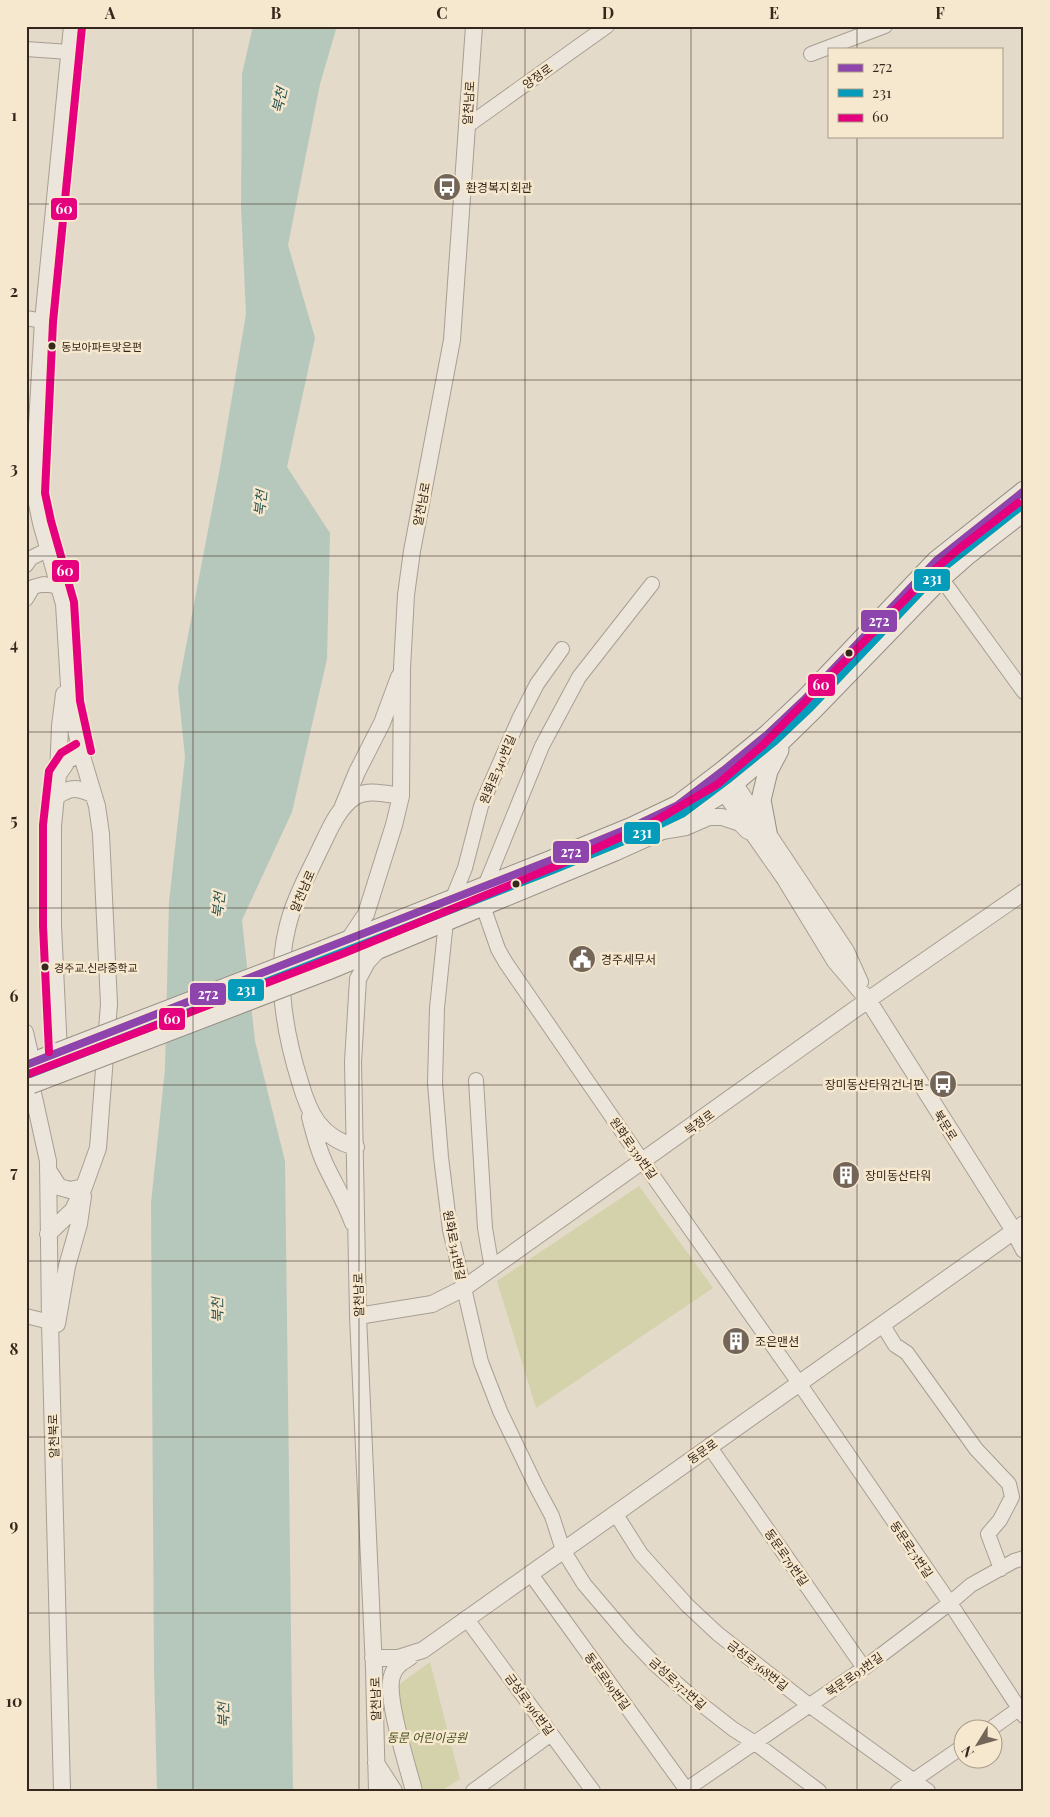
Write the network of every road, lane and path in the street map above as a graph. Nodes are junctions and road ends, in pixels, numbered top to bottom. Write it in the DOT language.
graph roads {
  1 [pos="72,26"];
  2 [pos="474,26"];
  3 [pos="607,26"];
  4 [pos="885,26"];
  5 [pos="26,48"];
  6 [pos="69,52"];
  7 [pos="812,54"];
  8 [pos="467,126"];
  9 [pos="26,318"];
  10 [pos="43,321"];
  11 [pos="35,472"];
  12 [pos="1024,491"];
  13 [pos="26,494"];
  14 [pos="1024,512"];
  15 [pos="49,549"];
  16 [pos="26,565"];
  17 [pos="941,578"];
  18 [pos="652,584"];
  19 [pos="60,587"];
  20 [pos="26,599"];
  21 [pos="562,648"];
  22 [pos="402,668"];
  23 [pos="68,670"];
  24 [pos="1024,692"];
  25 [pos="781,741"];
  26 [pos="81,753"];
  27 [pos="58,775"];
  28 [pos="724,781"];
  29 [pos="93,794"];
  30 [pos="57,796"];
  31 [pos="401,796"];
  32 [pos="342,809"];
  33 [pos="655,832"];
  34 [pos="761,834"];
  35 [pos="485,886"];
  36 [pos="1024,892"];
  37 [pos="452,900"];
  38 [pos="483,906"];
  39 [pos="366,914"];
  40 [pos="446,921"];
  41 [pos="383,926"];
  42 [pos="348,941"];
  43 [pos="379,949"];
  44 [pos="346,963"];
  45 [pos="358,979"];
  46 [pos="868,1000"];
  47 [pos="26,1032"];
  48 [pos="59,1052"];
  49 [pos="29,1064"];
  50 [pos="476,1080"];
  51 [pos="29,1085"];
  52 [pos="306,1102"];
  53 [pos="356,1147"];
  54 [pos="643,1162"];
  55 [pos="48,1170"];
  56 [pos="84,1187"];
  57 [pos="1019,1228"];
  58 [pos="48,1234"];
  59 [pos="357,1234"];
  60 [pos="1024,1250"];
  61 [pos="492,1268"];
  62 [pos="464,1288"];
  63 [pos="26,1316"];
  64 [pos="358,1316"];
  65 [pos="50,1322"];
  66 [pos="882,1324"];
  67 [pos="51,1361"];
  68 [pos="799,1383"];
  69 [pos="709,1446"];
  70 [pos="615,1513"];
  71 [pos="563,1550"];
  72 [pos="1024,1558"];
  73 [pos="1001,1569"];
  74 [pos="530,1573"];
  75 [pos="950,1604"];
  76 [pos="466,1618"];
  77 [pos="423,1650"];
  78 [pos="373,1658"];
  79 [pos="864,1668"];
  80 [pos="809,1705"];
  81 [pos="1022,1710"];
  82 [pos="1002,1722"];
  83 [pos="551,1734"];
  84 [pos="755,1743"];
  85 [pos="952,1754"];
  86 [pos="376,1764"];
  87 [pos="914,1780"];
  88 [pos="685,1790"];
  89 [pos="62,1791"];
  90 [pos="377,1791"];
  91 [pos="394,1791"];
  92 [pos="414,1791"];
  93 [pos="473,1791"];
  94 [pos="592,1791"];
  95 [pos="819,1791"];
  96 [pos="898,1791"];
  97 [pos="928,1791"];
  1 -- 6 [label="street"];
  2 -- 8 [label="street, 알천남로"];
  3 -- 8 [label="street, 양정로"];
  4 -- 7 [label="street"];
  5 -- 6 [label="street"];
  6 -- 10 [label="street"];
  8 -- 22 [label="street, 알천남로"];
  9 -- 10 [label="street"];
  10 -- 11 [label="street"];
  11 -- 13 [label="street"];
  11 -- 15 [label="street"];
  12 -- 28 [label="main road"];
  14 -- 17 [label="main road"];
  15 -- 16 [label="street"];
  15 -- 19 [label="street"];
  17 -- 24 [label="street"];
  17 -- 25 [label="main road"];
  18 -- 35 [label="street"];
  19 -- 20 [label="street"];
  19 -- 23 [label="street"];
  21 -- 37 [label="street, 원화로340번길"];
  22 -- 31 [label="street, 알천남로"];
  22 -- 32 [label="street"];
  23 -- 26 [label="street"];
  23 -- 27 [label="street"];
  25 -- 28 [label="main road"];
  25 -- 34 [label="main road"];
  26 -- 27 [label="street"];
  26 -- 29 [label="street"];
  27 -- 30 [label="street"];
  28 -- 33 [label="main road"];
  28 -- 34 [label="street, 북문로"];
  28 -- 35 [label="main road"];
  29 -- 30 [label="street"];
  29 -- 56 [label="street"];
  30 -- 48 [label="street"];
  31 -- 32 [label="street, 알천남로"];
  31 -- 39 [label="street"];
  32 -- 52 [label="street, 알천남로"];
  33 -- 34 [label="street"];
  33 -- 38 [label="main road"];
  34 -- 46 [label="street, 북문로"];
  35 -- 37 [label="main road"];
  36 -- 46 [label="street, 북정로"];
  37 -- 41 [label="main road"];
  38 -- 40 [label="main road"];
  38 -- 54 [label="street, 원화로339번길"];
  39 -- 41 [label="street"];
  39 -- 42 [label="street"];
  40 -- 43 [label="main road"];
  40 -- 62 [label="street, 원화로341번길"];
  41 -- 42 [label="main road"];
  42 -- 48 [label="main road, bridge"];
  43 -- 44 [label="main road"];
  43 -- 45 [label="street"];
  44 -- 45 [label="street"];
  44 -- 51 [label="main road, bridge"];
  45 -- 53 [label="street"];
  46 -- 54 [label="street, 북정로"];
  46 -- 57 [label="street, 북문로"];
  47 -- 49 [label="street"];
  48 -- 49 [label="main road"];
  50 -- 61 [label="street"];
  51 -- 55 [label="street, 알천북로"];
  52 -- 53 [label="street, 알천남로"];
  52 -- 59 [label="street"];
  53 -- 59 [label="street, 알천남로"];
  54 -- 61 [label="street, 북정로"];
  54 -- 68 [label="street, 원화로339번길"];
  55 -- 56 [label="street"];
  55 -- 58 [label="street, 알천북로"];
  56 -- 58 [label="street"];
  56 -- 67 [label="street"];
  57 -- 60 [label="street, 북문로"];
  57 -- 66 [label="street, 동문로"];
  58 -- 65 [label="street, 알천북로"];
  59 -- 64 [label="street, 알천남로"];
  61 -- 62 [label="street, 북정로"];
  62 -- 64 [label="street, 북정로"];
  62 -- 71 [label="street, 원화로341번길"];
  63 -- 65 [label="street"];
  64 -- 78 [label="street, 알천남로"];
  65 -- 67 [label="street, 알천북로"];
  66 -- 68 [label="street, 동문로"];
  66 -- 73 [label="street"];
  67 -- 89 [label="street, 알천북로"];
  68 -- 69 [label="street, 동문로"];
  68 -- 75 [label="street, 동문로73번길"];
  69 -- 70 [label="street, 동문로"];
  69 -- 79 [label="street, 동문로79번길"];
  70 -- 71 [label="street, 동문로"];
  70 -- 80 [label="street, 금성로368번길"];
  71 -- 74 [label="street, 동문로"];
  71 -- 84 [label="street, 금성로372번길"];
  72 -- 73 [label="street, 북문로93번길"];
  73 -- 75 [label="street, 북문로93번길"];
  74 -- 76 [label="street, 동문로"];
  74 -- 88 [label="street, 동문로89번길"];
  75 -- 79 [label="street, 북문로93번길"];
  75 -- 81 [label="street, 동문로73번길"];
  76 -- 77 [label="street, 동문로"];
  76 -- 83 [label="street, 금성로396번길"];
  77 -- 78 [label="street, 동문로"];
  77 -- 92 [label="street"];
  78 -- 86 [label="street, 알천남로"];
  79 -- 80 [label="street, 북문로93번길"];
  80 -- 84 [label="street, 북문로93번길"];
  80 -- 87 [label="street, 금성로368번길"];
  81 -- 82 [label="street"];
  83 -- 93 [label="street"];
  83 -- 94 [label="street, 금성로396번길"];
  84 -- 88 [label="street, 북문로93번길"];
  84 -- 95 [label="street, 금성로372번길"];
  85 -- 87 [label="street"];
  86 -- 90 [label="street, 알천남로"];
  86 -- 91 [label="street"];
  87 -- 96 [label="street"];
  87 -- 97 [label="street, 금성로368번길"];
}
